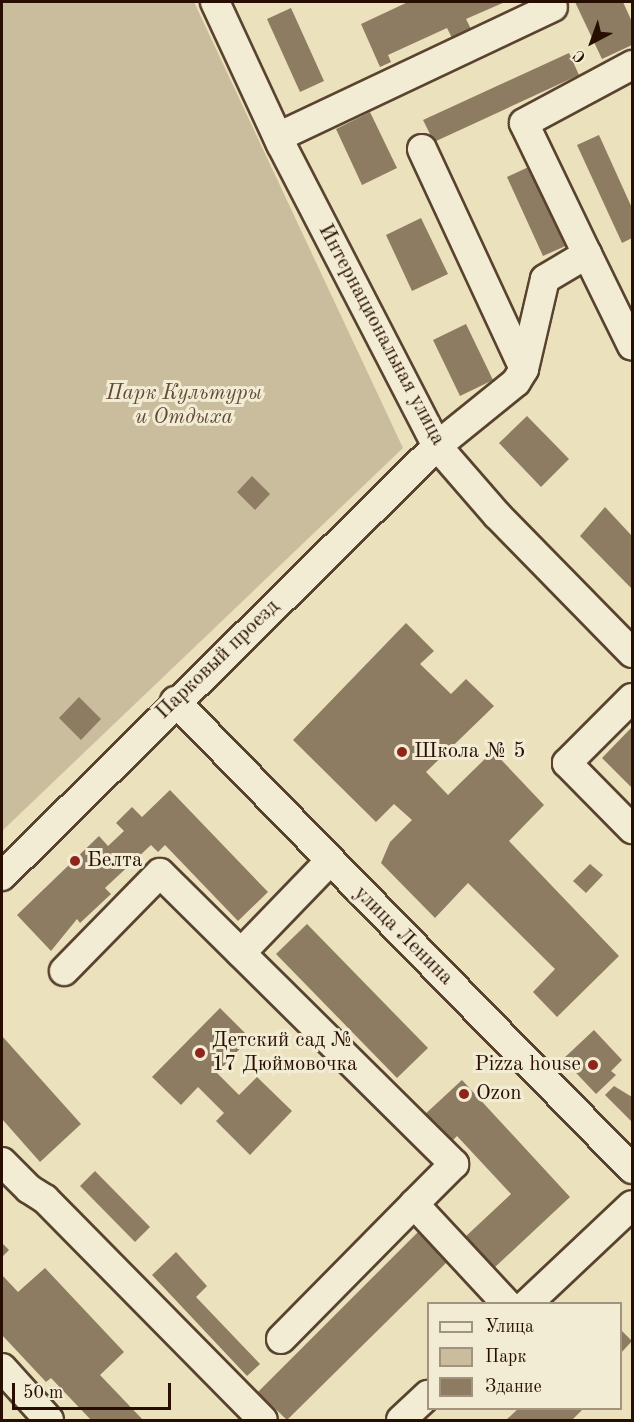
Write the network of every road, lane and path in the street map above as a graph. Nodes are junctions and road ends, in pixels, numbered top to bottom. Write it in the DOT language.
graph roads {
  1 [pos="215,2"];
  2 [pos="554,7"];
  3 [pos="633,65"];
  4 [pos="278,137"];
  5 [pos="422,149"];
  6 [pos="587,254"];
  7 [pos="633,346"];
  8 [pos="524,369"];
  9 [pos="437,446"];
  10 [pos="633,653"];
  11 [pos="633,698"];
  12 [pos="175,701"];
  13 [pos="633,829"];
  14 [pos="329,862"];
  15 [pos="2,876"];
  16 [pos="241,953"];
  17 [pos="64,971"];
  18 [pos="2,1162"];
  19 [pos="633,1169"];
  20 [pos="414,1204"];
  21 [pos="633,1205"];
  22 [pos="505,1302"];
  23 [pos="529,1302"];
  24 [pos="281,1338"];
  25 [pos="2,1368"];
  26 [pos="427,1397"];
  27 [pos="49,1420"];
  28 [pos="263,1420"];
  29 [pos="401,1420"];
  1 -- 4 [label="street, Интернациональная улица"];
  2 -- 4 [label="street"];
  3 -- 6 [label="street"];
  4 -- 9 [label="street, Интернациональная улица"];
  5 -- 8 [label="street"];
  6 -- 7 [label="street"];
  6 -- 8 [label="street"];
  8 -- 9 [label="street, Парковый проезд"];
  9 -- 10 [label="street, Интернациональная улица"];
  9 -- 12 [label="street, Парковый проезд"];
  11 -- 13 [label="street"];
  12 -- 14 [label="street, улица Ленина"];
  12 -- 15 [label="street, Парковый проезд"];
  14 -- 16 [label="street"];
  14 -- 19 [label="street, улица Ленина"];
  16 -- 17 [label="street"];
  16 -- 20 [label="street"];
  18 -- 28 [label="street"];
  20 -- 22 [label="street"];
  20 -- 24 [label="street"];
  21 -- 23 [label="street"];
  25 -- 27 [label="street"];
  26 -- 29 [label="street"];
}
